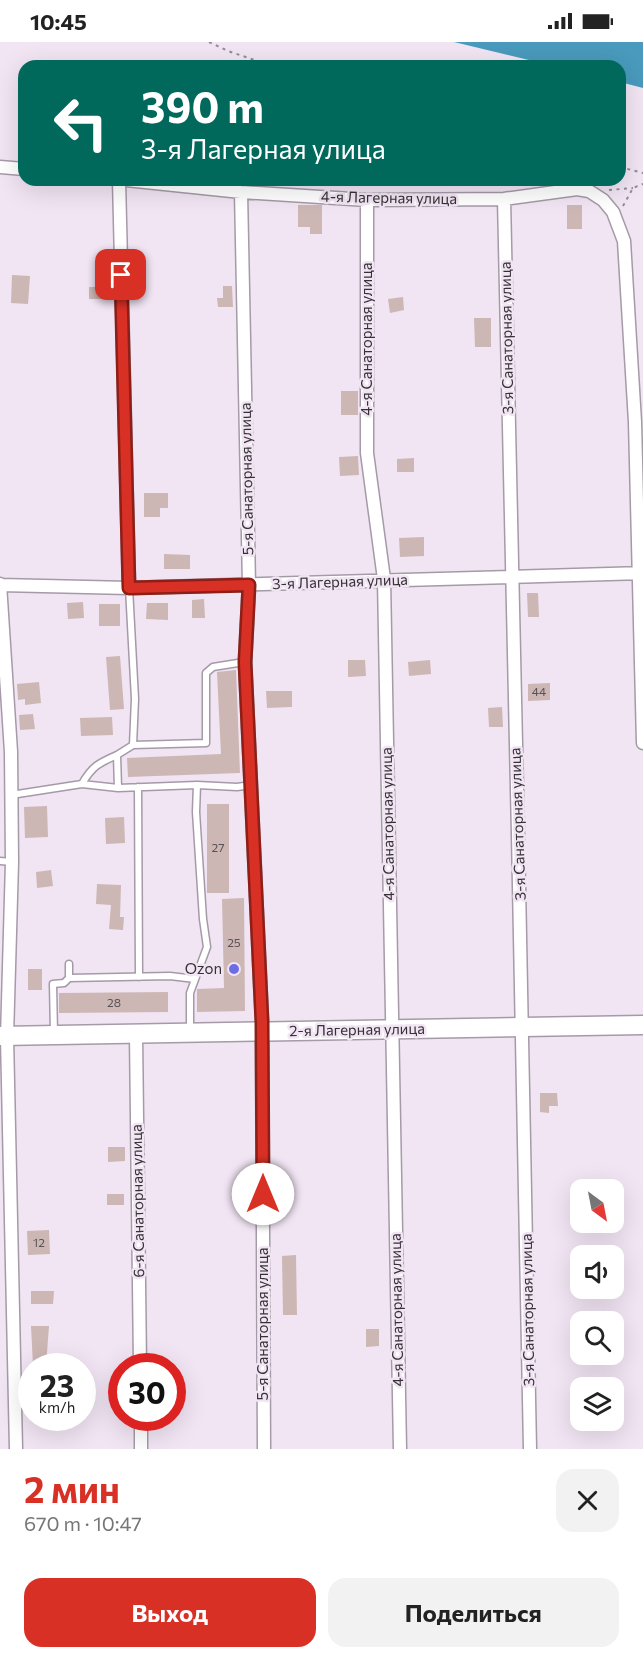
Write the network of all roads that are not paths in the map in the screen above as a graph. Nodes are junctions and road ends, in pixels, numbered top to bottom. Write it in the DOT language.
graph roads {
  1 [pos="0,167"];
  2 [pos="18,168"];
  3 [pos="119,186"];
  4 [pos="184,186"];
  5 [pos="241,192"];
  6 [pos="367,200"];
  7 [pos="504,200"];
  8 [pos="639,422"];
  9 [pos="640,573"];
  10 [pos="511,576"];
  11 [pos="384,579"];
  12 [pos="0,585"];
  13 [pos="249,585"];
  14 [pos="129,588"];
  15 [pos="245,662"];
  16 [pos="643,743"];
  17 [pos="133,745"];
  18 [pos="5,752"];
  19 [pos="117,755"];
  20 [pos="82,784"];
  21 [pos="197,785"];
  22 [pos="251,785"];
  23 [pos="138,787"];
  24 [pos="118,788"];
  25 [pos="11,795"];
  26 [pos="6,861"];
  27 [pos="69,964"];
  28 [pos="139,976"];
  29 [pos="69,978"];
  30 [pos="195,979"];
  31 [pos="643,1025"];
  32 [pos="523,1027"];
  33 [pos="391,1030"];
  34 [pos="262,1032"];
  35 [pos="190,1034"];
  36 [pos="136,1035"];
  37 [pos="54,1036"];
  38 [pos="4,1037"];
  39 [pos="140,1353"];
  40 [pos="141,1431"];
  41 [pos="16,1449"];
  42 [pos="141,1449"];
  43 [pos="264,1449"];
  44 [pos="400,1449"];
  45 [pos="530,1449"];
  1 -- 2 [label="street"];
  3 -- 14 [label="street"];
  4 -- 5 [label="street, 4-я Лагерная улица"];
  5 -- 6 [label="street, 4-я Лагерная улица"];
  5 -- 13 [label="street, 5-я Санаторная улица"];
  6 -- 7 [label="street, 4-я Лагерная улица"];
  6 -- 11 [label="street, 4-я Санаторная улица"];
  7 -- 8 [label="street, 4-я Лагерная улица"];
  7 -- 10 [label="street, 3-я Санаторная улица"];
  8 -- 9 [label="street"];
  9 -- 10 [label="street, 3-я Лагерная улица"];
  9 -- 16 [label="street"];
  10 -- 11 [label="street, 3-я Лагерная улица"];
  10 -- 32 [label="street, 3-я Санаторная улица"];
  11 -- 13 [label="street, 3-я Лагерная улица"];
  11 -- 33 [label="street, 4-я Санаторная улица"];
  12 -- 14 [label="street, 3-я Лагерная улица"];
  12 -- 18 [label="street"];
  13 -- 14 [label="street, 3-я Лагерная улица"];
  13 -- 15 [label="street, 5-я Санаторная улица"];
  14 -- 17 [label="lane"];
  15 -- 17 [label="lane"];
  15 -- 22 [label="street, 5-я Санаторная улица"];
  17 -- 19 [label="lane"];
  18 -- 25 [label="street"];
  19 -- 20 [label="lane"];
  19 -- 24 [label="lane"];
  20 -- 24 [label="lane"];
  20 -- 25 [label="lane"];
  21 -- 22 [label="lane"];
  21 -- 23 [label="lane"];
  21 -- 30 [label="lane"];
  22 -- 34 [label="street, 5-я Санаторная улица"];
  23 -- 24 [label="lane"];
  23 -- 28 [label="lane"];
  25 -- 26 [label="street"];
  26 -- 38 [label="street"];
  27 -- 29 [label="lane"];
  28 -- 29 [label="lane"];
  28 -- 30 [label="lane"];
  29 -- 37 [label="lane"];
  30 -- 35 [label="lane"];
  31 -- 32 [label="street, 2-я Лагерная улица"];
  32 -- 33 [label="street, 2-я Лагерная улица"];
  32 -- 45 [label="street, 3-я Санаторная улица"];
  33 -- 34 [label="street, 2-я Лагерная улица"];
  33 -- 44 [label="street, 4-я Санаторная улица"];
  34 -- 35 [label="street, 2-я Лагерная улица"];
  34 -- 43 [label="street, 5-я Санаторная улица"];
  35 -- 36 [label="street, 2-я Лагерная улица"];
  36 -- 37 [label="street, 2-я Лагерная улица"];
  36 -- 39 [label="street, 6-я Санаторная улица"];
  37 -- 38 [label="street, 2-я Лагерная улица"];
  38 -- 41 [label="street"];
  40 -- 42 [label="street"];
}
